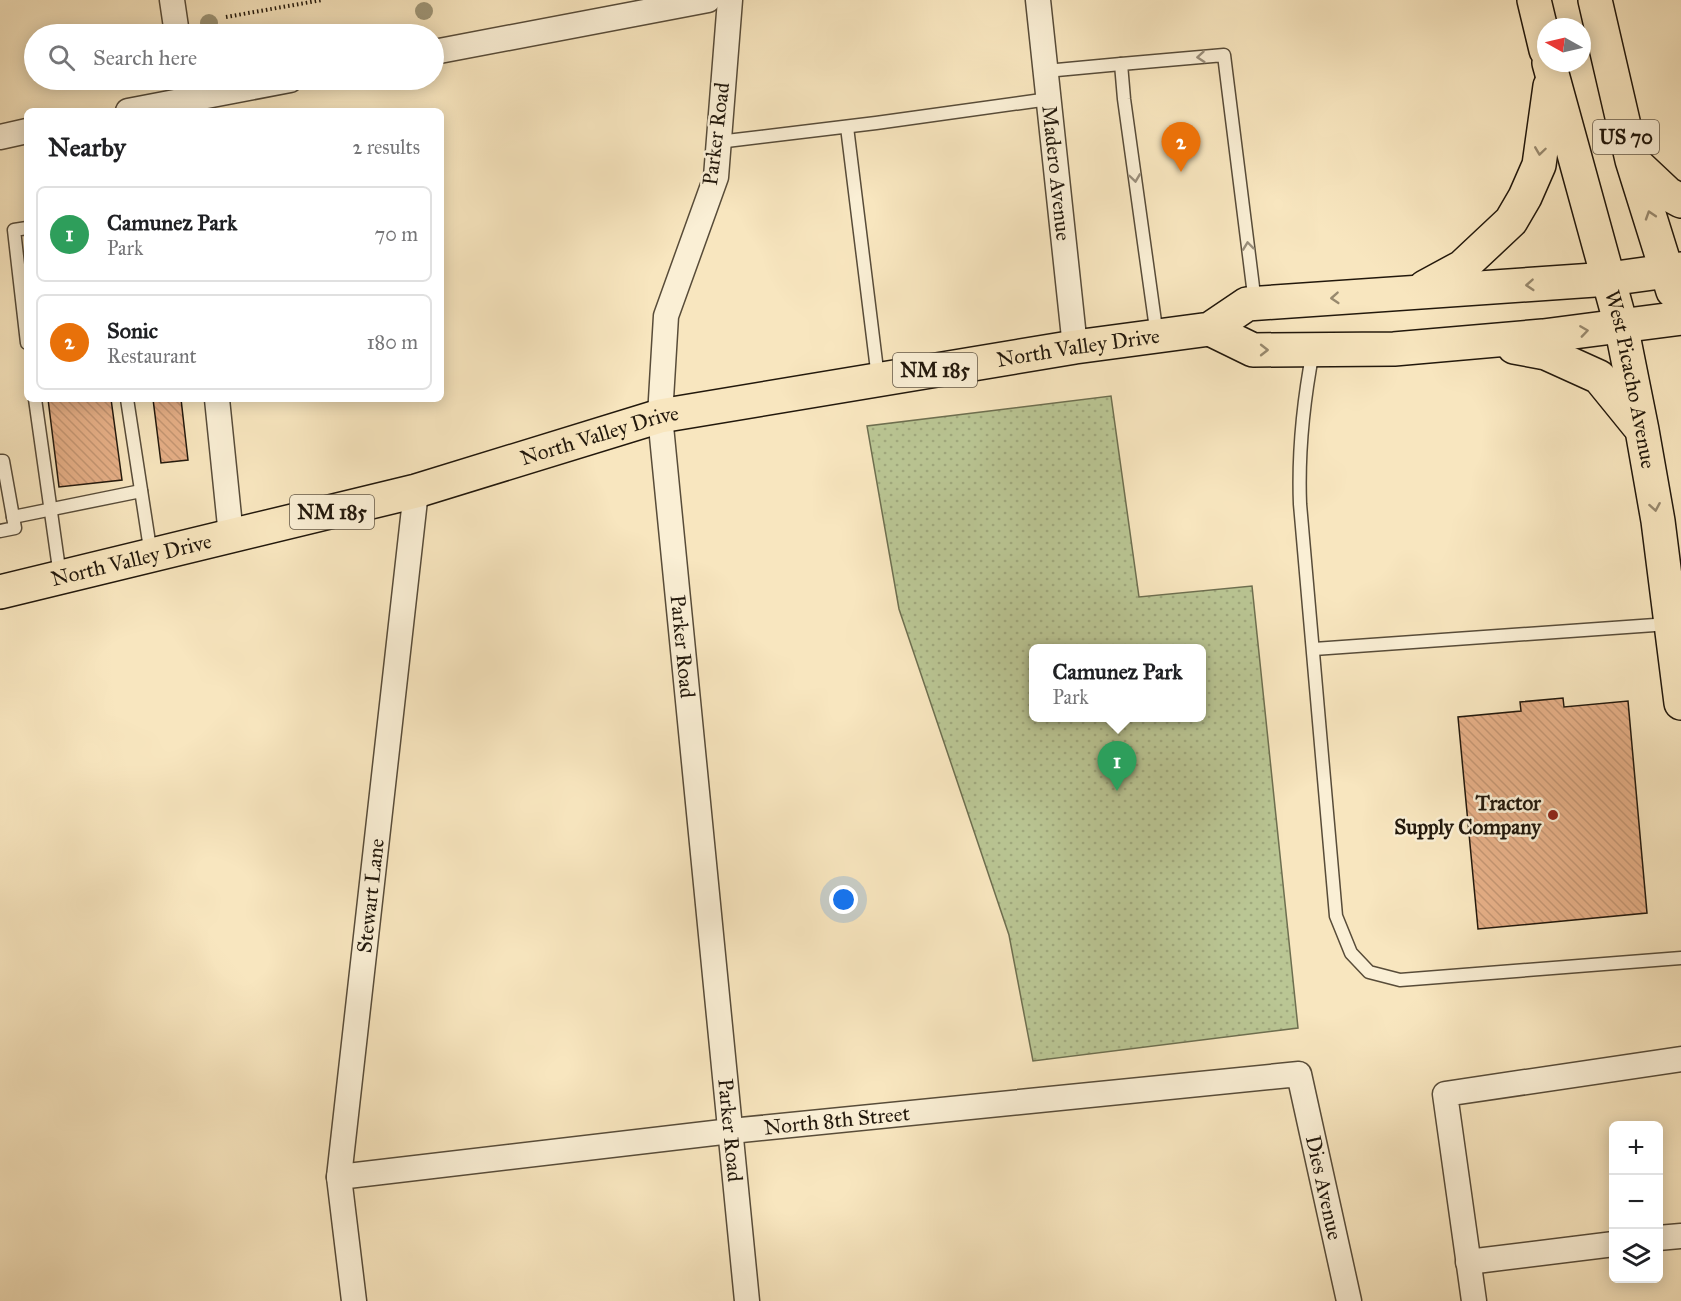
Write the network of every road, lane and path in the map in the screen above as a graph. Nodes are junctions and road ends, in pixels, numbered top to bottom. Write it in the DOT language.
graph roads {
  1 [pos="172,0"];
  2 [pos="322,0"];
  3 [pos="708,0"];
  4 [pos="730,0"];
  5 [pos="1038,0"];
  6 [pos="1534,0"];
  7 [pos="1595,0"];
  8 [pos="226,17"];
  9 [pos="1538,18"];
  10 [pos="176,24"];
  11 [pos="444,50"];
  12 [pos="1121,64"];
  13 [pos="1046,72"];
  14 [pos="1548,72"];
  15 [pos="1552,72"];
  16 [pos="228,90"];
  17 [pos="185,97"];
  18 [pos="1049,99"];
  19 [pos="140,108"];
  20 [pos="847,127"];
  21 [pos="24,132"];
  22 [pos="0,136"];
  23 [pos="718,142"];
  24 [pos="1632,160"];
  25 [pos="1681,201"];
  26 [pos="24,228"];
  27 [pos="1674,270"];
  28 [pos="1609,279"];
  29 [pos="1412,293"];
  30 [pos="1255,304"];
  31 [pos="24,317"];
  32 [pos="1681,319"];
  33 [pos="1621,326"];
  34 [pos="1210,329"];
  35 [pos="1157,336"];
  36 [pos="1489,342"];
  37 [pos="1075,347"];
  38 [pos="1313,350"];
  39 [pos="878,379"];
  40 [pos="35,402"];
  41 [pos="127,402"];
  42 [pos="217,402"];
  43 [pos="660,416"];
  44 [pos="1642,430"];
  45 [pos="0,461"];
  46 [pos="141,491"];
  47 [pos="416,491"];
  48 [pos="51,510"];
  49 [pos="13,517"];
  50 [pos="0,531"];
  51 [pos="231,536"];
  52 [pos="151,555"];
  53 [pos="60,578"];
  54 [pos="0,592"];
  55 [pos="1670,624"];
  56 [pos="1314,649"];
  57 [pos="1681,703"];
  58 [pos="1681,958"];
  59 [pos="1681,1059"];
  60 [pos="1299,1074"];
  61 [pos="731,1131"];
  62 [pos="339,1177"];
  63 [pos="1681,1236"];
  64 [pos="1663,1238"];
  65 [pos="1609,1245"];
  66 [pos="1468,1262"];
  67 [pos="354,1301"];
  68 [pos="747,1301"];
  69 [pos="1348,1301"];
  70 [pos="1474,1301"];
  1 -- 10 [label="street"];
  2 -- 8 [label="path"];
  3 -- 11 [label="street"];
  4 -- 23 [label="street, Parker Road"];
  5 -- 13 [label="street, Madero Avenue"];
  6 -- 9 [label="main road, West Picacho Avenue / US 70"];
  7 -- 24 [label="main road, US 70"];
  12 -- 13 [label="lane"];
  30 -- 12 [label="lane, one-way"];
  12 -- 35 [label="lane, one-way"];
  13 -- 18 [label="street, Madero Avenue"];
  14 -- 29 [label="main road, one-way"];
  15 -- 28 [label="main road, West Picacho Avenue / US 70"];
  16 -- 17 [label="street"];
  17 -- 19 [label="street"];
  18 -- 20 [label="lane"];
  18 -- 37 [label="street, Madero Avenue"];
  20 -- 23 [label="lane"];
  20 -- 39 [label="lane"];
  21 -- 22 [label="street"];
  23 -- 43 [label="street, Parker Road"];
  24 -- 25 [label="main road"];
  27 -- 24 [label="main road, US 70, one-way"];
  26 -- 31 [label="lane"];
  27 -- 28 [label="main road, North Valley Drive / NM 185"];
  27 -- 32 [label="main road, US 70"];
  28 -- 29 [label="main road, North Valley Drive / NM 185, one-way"];
  28 -- 33 [label="main road, West Picacho Avenue / US 70"];
  29 -- 30 [label="main road, North Valley Drive / NM 185, one-way"];
  30 -- 34 [label="main road, North Valley Drive / NM 185"];
  32 -- 33 [label="main road"];
  36 -- 33 [label="main road, one-way"];
  33 -- 44 [label="main road, West Picacho Avenue / US 70"];
  34 -- 35 [label="main road, North Valley Drive / NM 185"];
  34 -- 38 [label="main road, one-way"];
  35 -- 37 [label="main road, North Valley Drive / NM 185"];
  36 -- 38 [label="main road"];
  36 -- 44 [label="main road"];
  37 -- 39 [label="main road, North Valley Drive / NM 185"];
  38 -- 56 [label="lane"];
  39 -- 43 [label="main road, North Valley Drive / NM 185"];
  40 -- 48 [label="lane"];
  41 -- 46 [label="lane"];
  42 -- 51 [label="street"];
  43 -- 47 [label="main road, North Valley Drive / NM 185"];
  43 -- 61 [label="street, Parker Road"];
  44 -- 55 [label="main road, West Picacho Avenue / US 70, one-way"];
  45 -- 49 [label="lane"];
  46 -- 48 [label="lane"];
  46 -- 52 [label="lane"];
  47 -- 51 [label="main road, North Valley Drive / NM 185"];
  47 -- 62 [label="street, Stewart Lane"];
  48 -- 49 [label="lane"];
  48 -- 53 [label="lane"];
  49 -- 50 [label="lane"];
  51 -- 52 [label="main road, North Valley Drive / NM 185"];
  52 -- 53 [label="main road, North Valley Drive / NM 185"];
  53 -- 54 [label="main road, North Valley Drive / NM 185"];
  55 -- 56 [label="lane"];
  55 -- 57 [label="main road, West Picacho Avenue / US 70"];
  56 -- 58 [label="lane"];
  59 -- 66 [label="street"];
  60 -- 61 [label="street, North 8th Street"];
  60 -- 69 [label="street, Dies Avenue"];
  61 -- 62 [label="street, North 8th Street"];
  61 -- 68 [label="street, Parker Road"];
  62 -- 67 [label="street, Stewart Lane"];
  63 -- 64 [label="street"];
  65 -- 66 [label="street"];
  66 -- 70 [label="street"];
}
